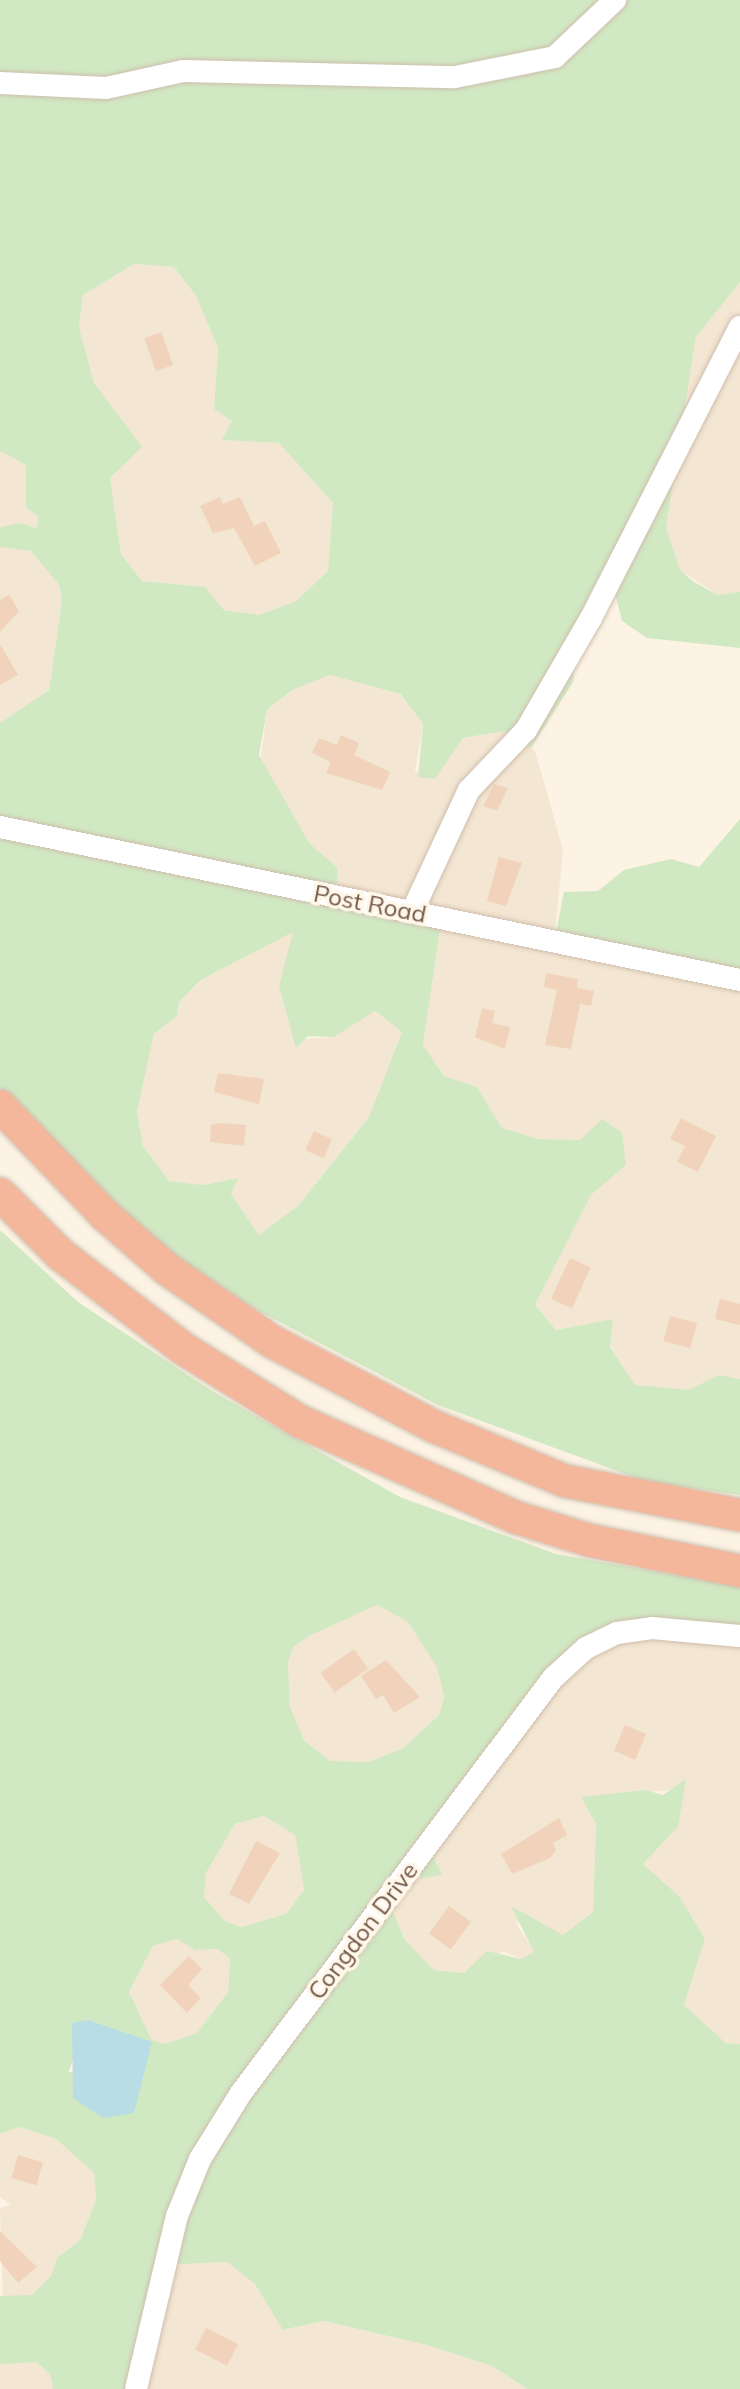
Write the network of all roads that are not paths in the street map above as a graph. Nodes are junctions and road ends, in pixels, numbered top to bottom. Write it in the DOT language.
graph roads {
  1 [pos="615,0"];
  2 [pos="0,83"];
  3 [pos="740,327"];
  4 [pos="0,827"];
  5 [pos="412,912"];
  6 [pos="740,980"];
  7 [pos="0,1106"];
  8 [pos="0,1194"];
  9 [pos="433,1426"];
  10 [pos="489,1452"];
  11 [pos="395,1468"];
  12 [pos="473,1501"];
  13 [pos="740,1515"];
  14 [pos="740,1571"];
  15 [pos="740,1636"];
  16 [pos="136,2389"];
  1 -- 2 [label="street"];
  3 -- 5 [label="street"];
  4 -- 5 [label="street, Post Road"];
  5 -- 6 [label="street, Post Road"];
  7 -- 9 [label="highway"];
  8 -- 11 [label="highway"];
  9 -- 10 [label="highway"];
  9 -- 11 [label="highway"];
  10 -- 12 [label="highway"];
  10 -- 13 [label="highway"];
  11 -- 12 [label="highway"];
  12 -- 14 [label="highway"];
  15 -- 16 [label="street, Congdon Drive"];
}
